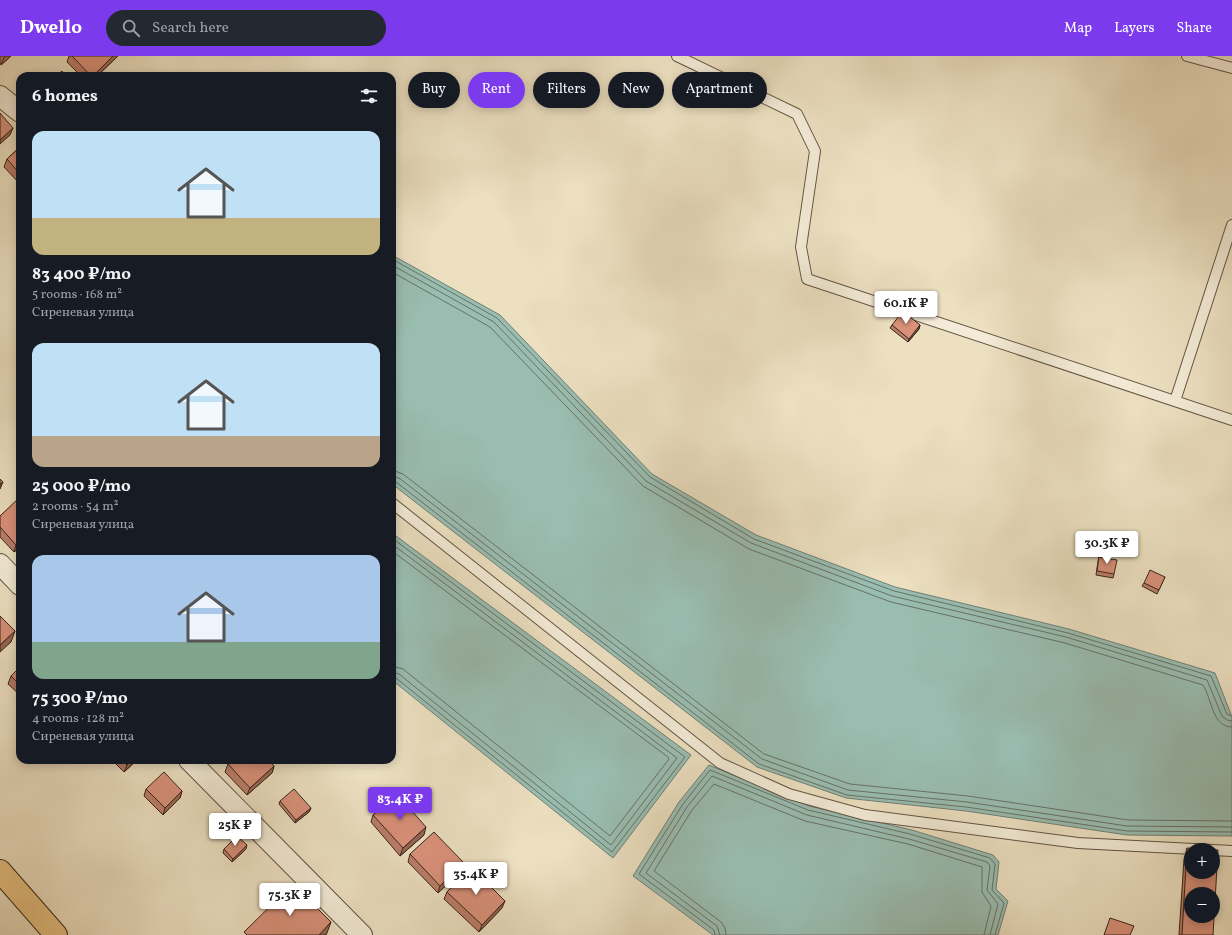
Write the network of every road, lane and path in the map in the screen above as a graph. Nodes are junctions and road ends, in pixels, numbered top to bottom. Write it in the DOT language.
graph roads {
  1 [pos="677,56"];
  2 [pos="1187,56"];
  3 [pos="1232,68"];
  4 [pos="0,96"];
  5 [pos="16,109"];
  6 [pos="1232,225"];
  7 [pos="1175,401"];
  8 [pos="1232,420"];
  9 [pos="396,506"];
  10 [pos="0,564"];
  11 [pos="16,581"];
  12 [pos="193,764"];
  13 [pos="1232,850"];
  14 [pos="0,871"];
  15 [pos="56,935"];
  16 [pos="362,935"];
  1 -- 7 [label="lane"];
  2 -- 3 [label="lane"];
  4 -- 5 [label="street"];
  6 -- 7 [label="lane"];
  7 -- 8 [label="lane"];
  9 -- 13 [label="lane"];
  10 -- 11 [label="street"];
  12 -- 16 [label="street"];
  14 -- 15 [label="main road"];
}
